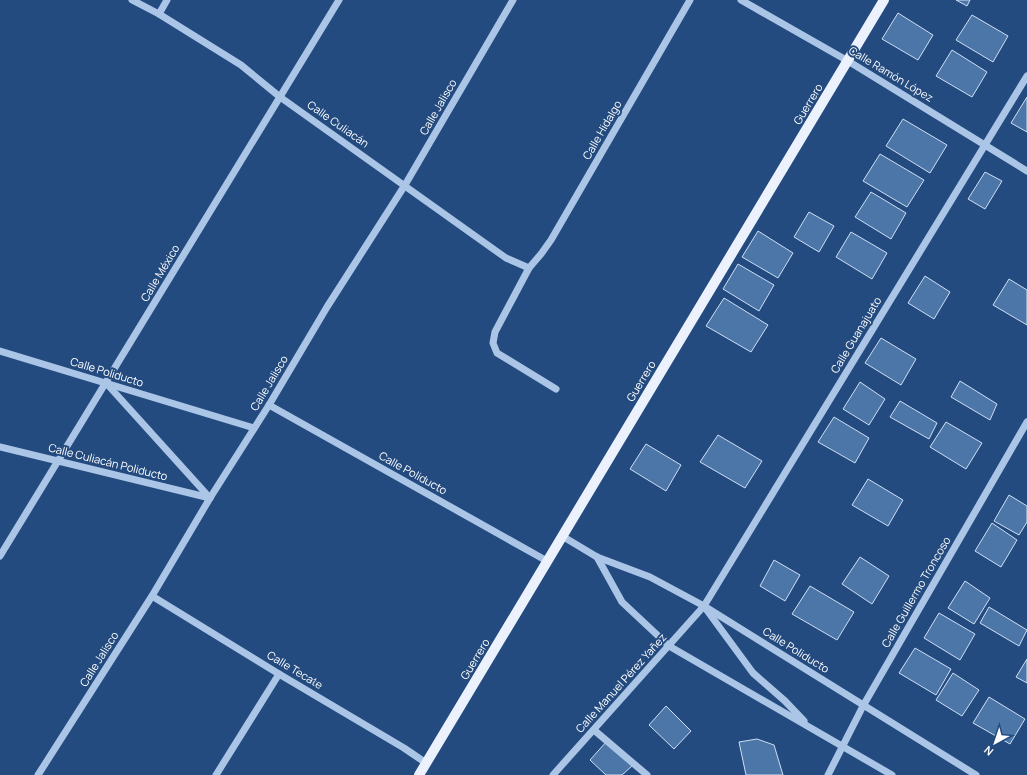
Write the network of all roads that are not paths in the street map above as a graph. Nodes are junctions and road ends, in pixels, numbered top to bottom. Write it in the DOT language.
graph roads {
  1 [pos="132,0"];
  2 [pos="167,0"];
  3 [pos="340,0"];
  4 [pos="513,0"];
  5 [pos="690,0"];
  6 [pos="741,0"];
  7 [pos="884,0"];
  8 [pos="159,14"];
  9 [pos="848,61"];
  10 [pos="1027,76"];
  11 [pos="280,97"];
  12 [pos="985,144"];
  13 [pos="1027,171"];
  14 [pos="405,185"];
  15 [pos="529,268"];
  16 [pos="0,351"];
  17 [pos="106,383"];
  18 [pos="556,389"];
  19 [pos="269,405"];
  20 [pos="1027,422"];
  21 [pos="254,428"];
  22 [pos="0,447"];
  23 [pos="59,461"];
  24 [pos="210,498"];
  25 [pos="562,536"];
  26 [pos="0,556"];
  27 [pos="597,557"];
  28 [pos="547,561"];
  29 [pos="152,596"];
  30 [pos="704,606"];
  31 [pos="669,646"];
  32 [pos="279,674"];
  33 [pos="864,706"];
  34 [pos="811,728"];
  35 [pos="594,730"];
  36 [pos="843,746"];
  37 [pos="426,763"];
  38 [pos="38,775"];
  39 [pos="216,775"];
  40 [pos="419,775"];
  41 [pos="553,775"];
  42 [pos="646,775"];
  43 [pos="828,775"];
  44 [pos="892,775"];
  45 [pos="976,775"];
  1 -- 8 [label="street, Calle Culiacán"];
  2 -- 8 [label="street"];
  3 -- 11 [label="street, Calle México"];
  4 -- 14 [label="street, Calle Jalisco"];
  5 -- 15 [label="street, Calle Hidalgo"];
  6 -- 9 [label="street, Calle Ramón López"];
  7 -- 9 [label="main road, Guerrero"];
  8 -- 11 [label="street, Calle Culiacán"];
  9 -- 12 [label="street, Calle Ramón López"];
  9 -- 25 [label="main road, Guerrero"];
  10 -- 12 [label="street, Calle Guanajuato"];
  11 -- 14 [label="street, Calle Culiacán"];
  11 -- 17 [label="street, Calle México"];
  12 -- 13 [label="street, Calle Ramón López"];
  12 -- 30 [label="street, Calle Guanajuato"];
  14 -- 15 [label="street, Calle Culiacán"];
  14 -- 19 [label="street, Calle Jalisco"];
  15 -- 18 [label="street, Calle Hidalgo"];
  16 -- 17 [label="street, Calle Poliducto"];
  17 -- 21 [label="street, Calle Poliducto"];
  17 -- 23 [label="street, Calle México"];
  17 -- 24 [label="street"];
  19 -- 21 [label="street, Calle Jalisco"];
  19 -- 28 [label="street, Calle Poliducto"];
  20 -- 33 [label="street, Calle Guillermo Troncoso"];
  21 -- 24 [label="street, Calle Jalisco"];
  22 -- 23 [label="street, Calle Culiacán Poliducto"];
  23 -- 24 [label="street, Calle Culiacán Poliducto"];
  23 -- 26 [label="street, Calle México"];
  24 -- 29 [label="street, Calle Jalisco"];
  25 -- 27 [label="street, Calle Poliducto"];
  25 -- 28 [label="main road, Guerrero"];
  27 -- 30 [label="street, Calle Poliducto"];
  27 -- 31 [label="street, Calle Poliducto"];
  28 -- 37 [label="main road, Guerrero"];
  29 -- 32 [label="street, Calle Tecate"];
  29 -- 38 [label="street, Calle Jalisco"];
  30 -- 31 [label="street, Calle Manuel Pérez Yañez"];
  30 -- 33 [label="street, Calle Poliducto"];
  30 -- 34 [label="street"];
  31 -- 34 [label="street, Calle Poliducto"];
  31 -- 35 [label="street, Calle Manuel Pérez Yañez"];
  32 -- 37 [label="street, Calle Tecate"];
  32 -- 39 [label="street"];
  33 -- 36 [label="street, Calle Guillermo Troncoso"];
  33 -- 45 [label="street, Calle Poliducto"];
  34 -- 36 [label="street, Calle Poliducto"];
  35 -- 41 [label="street, Calle Manuel Pérez Yañez"];
  35 -- 42 [label="street"];
  36 -- 43 [label="street, Calle Guillermo Troncoso"];
  36 -- 44 [label="street, Calle Poliducto"];
  37 -- 40 [label="main road, Guerrero"];
}
